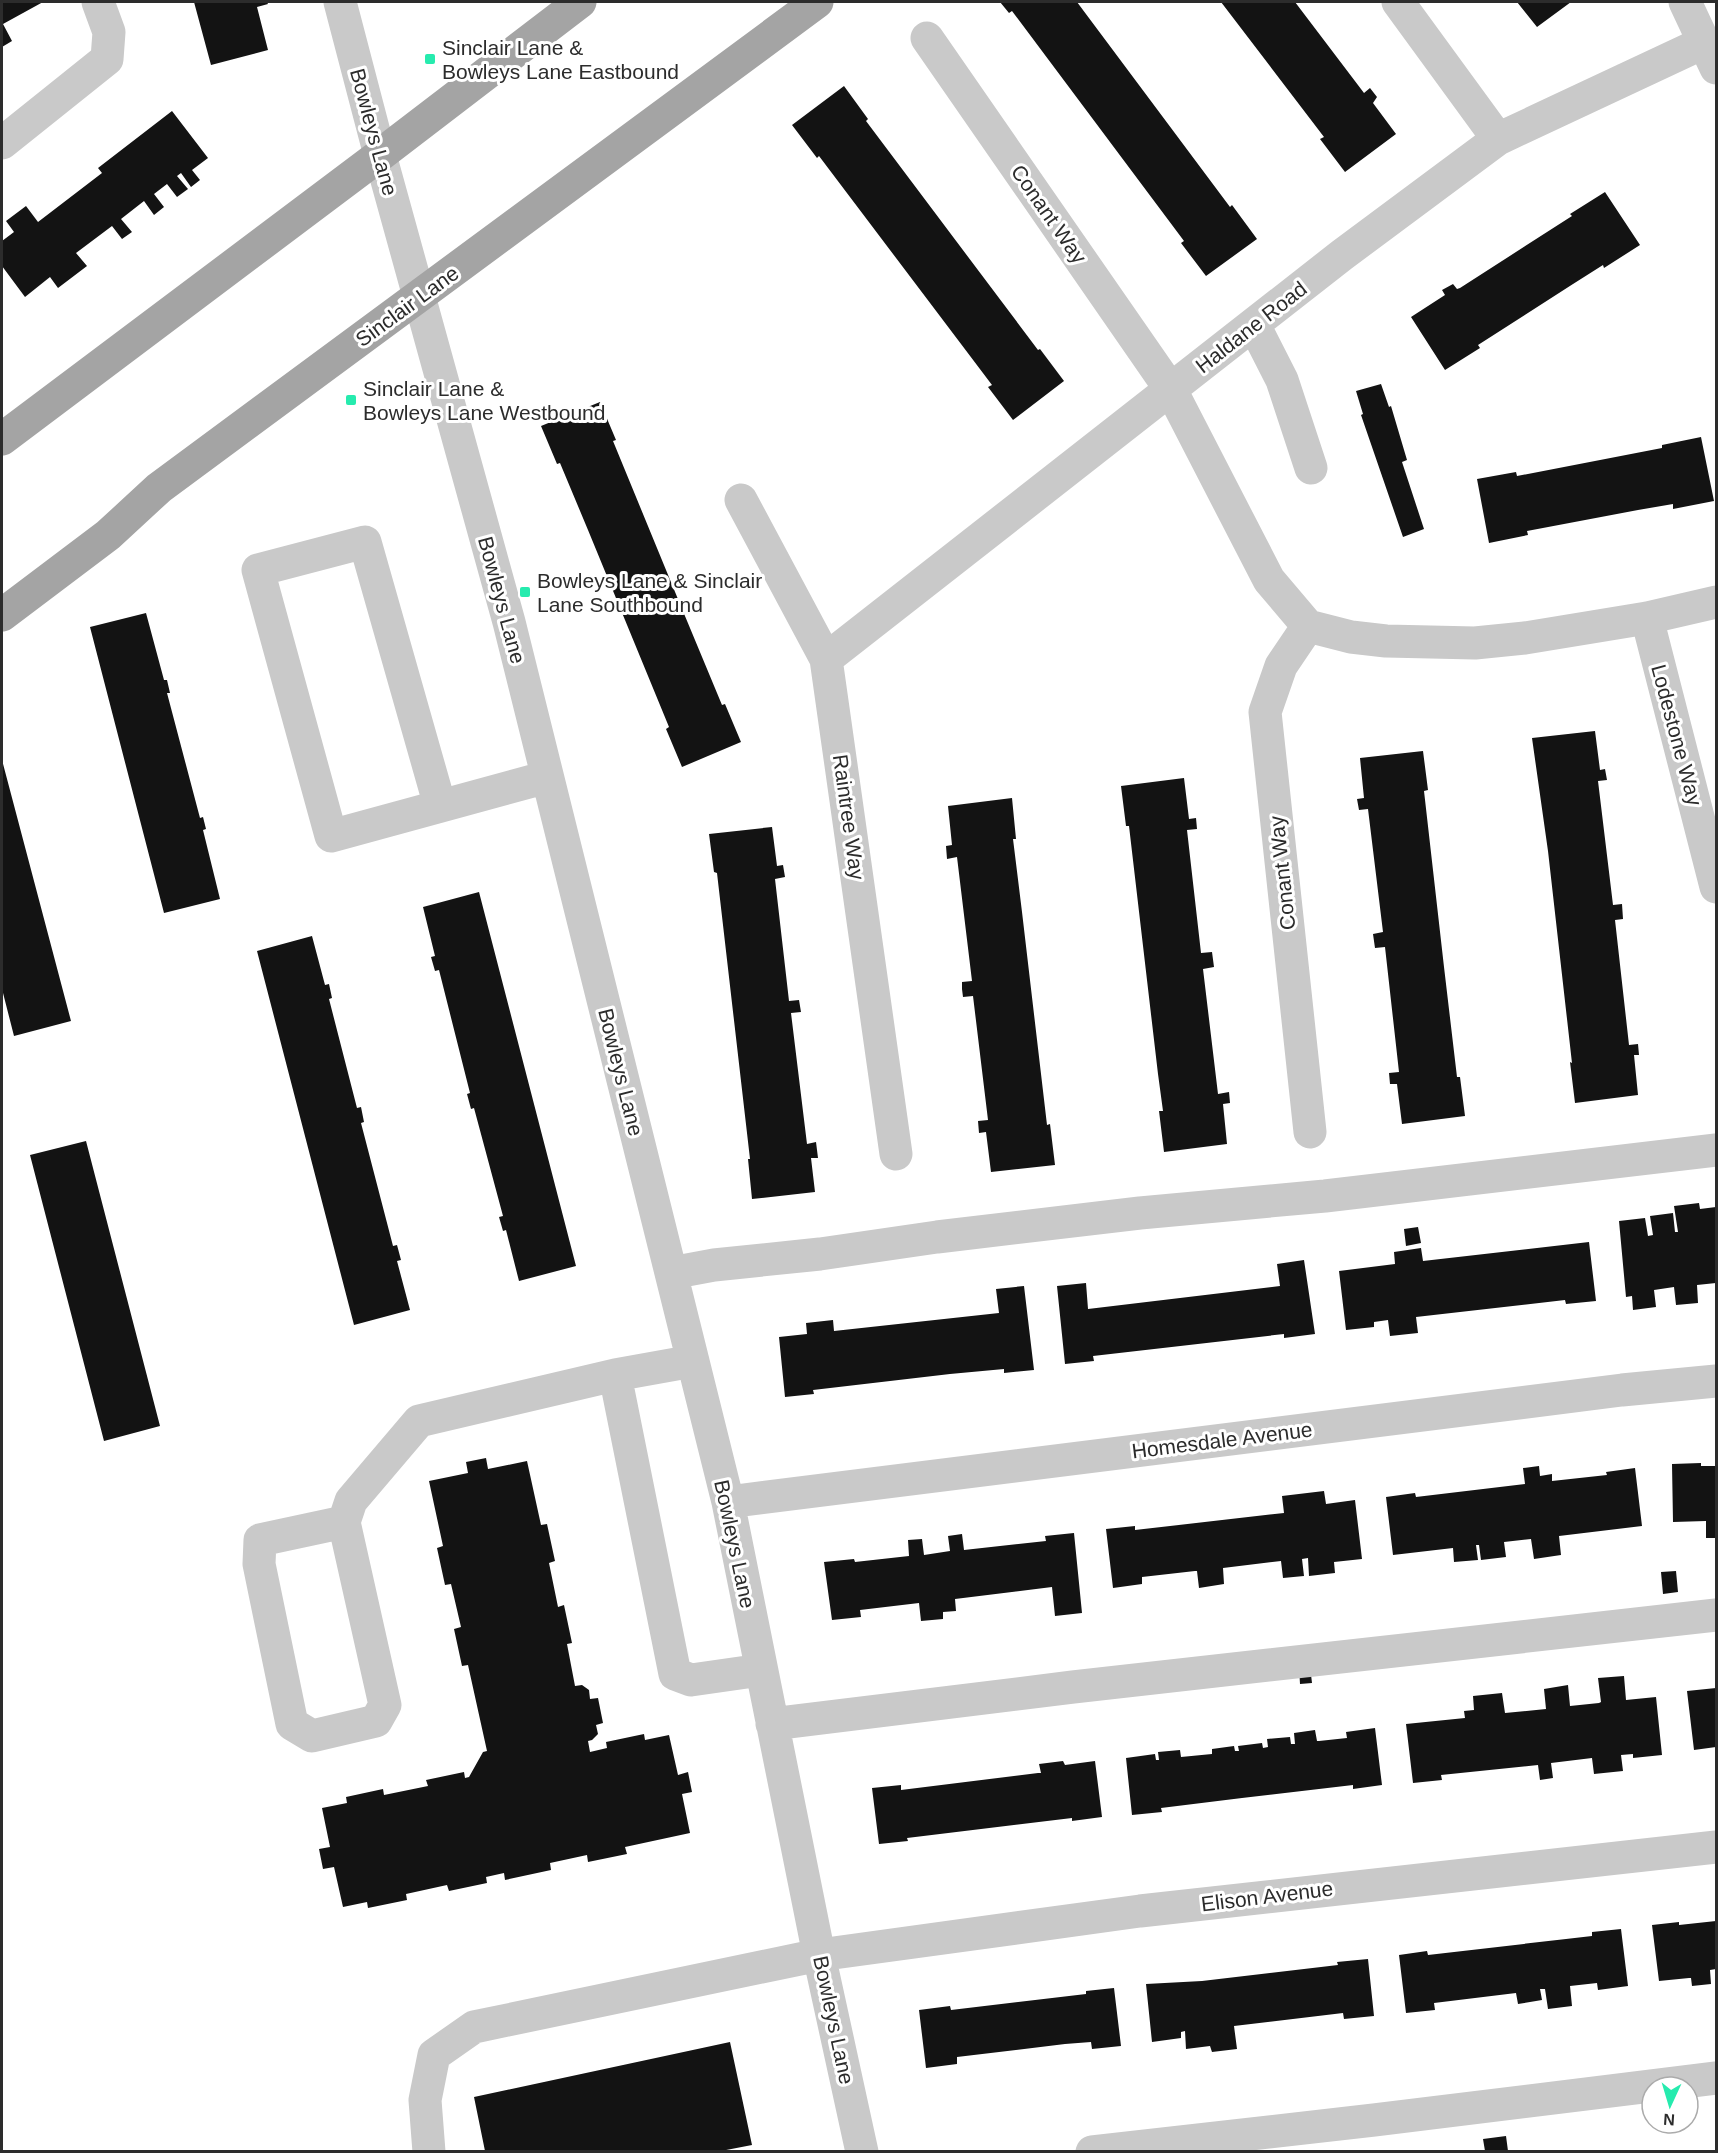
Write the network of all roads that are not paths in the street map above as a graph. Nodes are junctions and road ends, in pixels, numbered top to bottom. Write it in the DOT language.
graph roads {
  1 [pos="98,2"];
  2 [pos="340,2"];
  3 [pos="580,2"];
  4 [pos="817,2"];
  5 [pos="1398,2"];
  6 [pos="1685,2"];
  7 [pos="927,38"];
  8 [pos="1711,55"];
  9 [pos="1498,139"];
  10 [pos="2,143"];
  11 [pos="380,155"];
  12 [pos="420,297"];
  13 [pos="1254,325"];
  14 [pos="1171,390"];
  15 [pos="2,440"];
  16 [pos="1311,468"];
  17 [pos="741,500"];
  18 [pos="1716,602"];
  19 [pos="2,615"];
  20 [pos="1647,618"];
  21 [pos="1308,626"];
  22 [pos="826,659"];
  23 [pos="548,777"];
  24 [pos="440,806"];
  25 [pos="1716,887"];
  26 [pos="1310,1132"];
  27 [pos="1716,1150"];
  28 [pos="896,1154"];
  29 [pos="671,1273"];
  30 [pos="693,1361"];
  31 [pos="615,1376"];
  32 [pos="1716,1381"];
  33 [pos="728,1502"];
  34 [pos="344,1522"];
  35 [pos="1716,1615"];
  36 [pos="761,1670"];
  37 [pos="772,1724"];
  38 [pos="1716,1847"];
  39 [pos="819,1955"];
  40 [pos="1716,2078"];
  41 [pos="429,2151"];
  42 [pos="862,2151"];
  43 [pos="1092,2151"];
  1 -- 10 [label="street"];
  2 -- 11 [label="street, Bowleys Lane"];
  3 -- 11 [label="main road"];
  4 -- 12 [label="main road, Sinclair Lane"];
  5 -- 9 [label="street"];
  6 -- 8 [label="street"];
  7 -- 14 [label="street, Conant Way"];
  8 -- 9 [label="street, Haldane Road"];
  9 -- 13 [label="street, Haldane Road"];
  11 -- 12 [label="street, Bowleys Lane"];
  11 -- 15 [label="main road"];
  12 -- 19 [label="main road, Sinclair Lane"];
  12 -- 23 [label="street, Bowleys Lane"];
  13 -- 14 [label="street, Haldane Road"];
  13 -- 16 [label="street"];
  14 -- 21 [label="street, Conant Way"];
  14 -- 22 [label="street, Haldane Road"];
  17 -- 22 [label="street, Raintree Way"];
  18 -- 20 [label="street"];
  20 -- 21 [label="street"];
  20 -- 25 [label="street, Lodestone Way"];
  21 -- 26 [label="street, Conant Way"];
  22 -- 28 [label="street, Raintree Way"];
  23 -- 24 [label="street"];
  23 -- 29 [label="street, Bowleys Lane"];
  24 -- 24 [label="street"];
  27 -- 29 [label="street"];
  29 -- 30 [label="street, Bowleys Lane"];
  30 -- 31 [label="street"];
  30 -- 33 [label="street, Bowleys Lane"];
  31 -- 34 [label="street"];
  31 -- 36 [label="street"];
  32 -- 33 [label="street, Homesdale Avenue"];
  33 -- 36 [label="street, Bowleys Lane"];
  34 -- 34 [label="street"];
  35 -- 37 [label="street"];
  36 -- 37 [label="street, Bowleys Lane"];
  37 -- 39 [label="street, Bowleys Lane"];
  38 -- 39 [label="street, Elison Avenue"];
  39 -- 41 [label="street, Elison Avenue"];
  39 -- 42 [label="street, Bowleys Lane"];
  40 -- 43 [label="street"];
}
